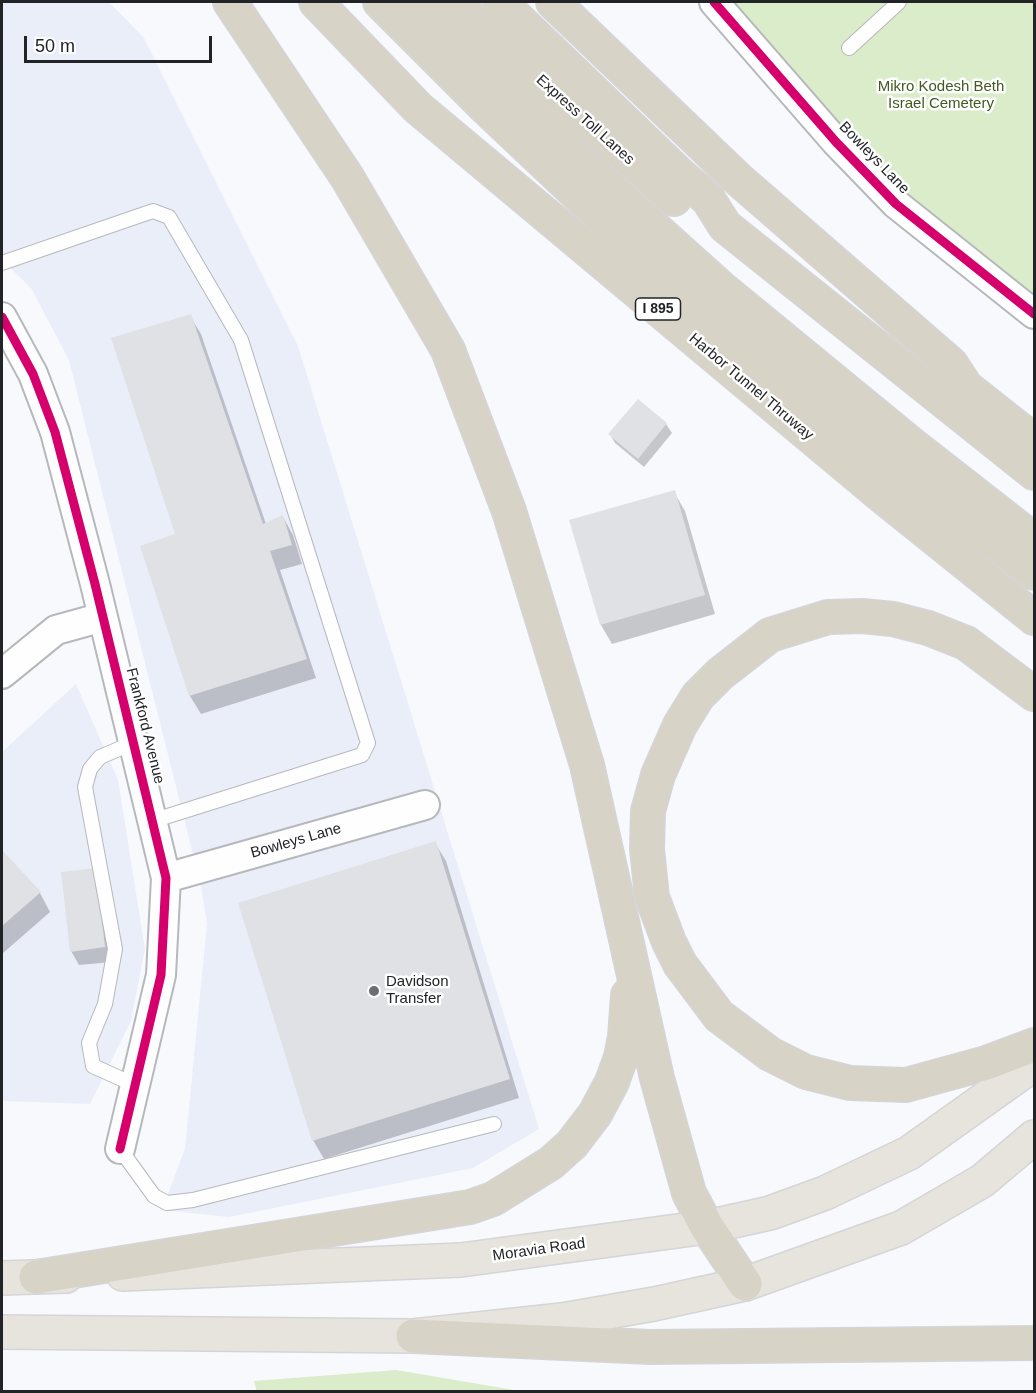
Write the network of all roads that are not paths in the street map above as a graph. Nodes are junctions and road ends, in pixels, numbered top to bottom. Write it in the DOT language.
graph roads {
  1 [pos="230,2"];
  2 [pos="316,2"];
  3 [pos="380,2"];
  4 [pos="418,2"];
  5 [pos="453,2"];
  6 [pos="500,2"];
  7 [pos="554,2"];
  8 [pos="714,2"];
  9 [pos="899,2"];
  10 [pos="849,48"];
  11 [pos="725,226"];
  12 [pos="2,263"];
  13 [pos="1035,314"];
  14 [pos="4,319"];
  15 [pos="951,364"];
  16 [pos="1035,417"];
  17 [pos="1035,441"];
  18 [pos="1035,473"];
  19 [pos="1035,540"];
  20 [pos="1035,573"];
  21 [pos="103,617"];
  22 [pos="1035,618"];
  23 [pos="2,674"];
  24 [pos="1035,694"];
  25 [pos="134,743"];
  26 [pos="425,805"];
  27 [pos="152,821"];
  28 [pos="166,878"];
  29 [pos="630,954"];
  30 [pos="1035,1045"];
  31 [pos="1035,1064"];
  32 [pos="135,1085"];
  33 [pos="494,1124"];
  34 [pos="1035,1137"];
  35 [pos="120,1149"];
  36 [pos="707,1227"];
  37 [pos="36,1277"];
  38 [pos="2,1278"];
  39 [pos="745,1284"];
  40 [pos="2,1332"];
  41 [pos="413,1335"];
  42 [pos="1035,1343"];
  1 -- 29 [label="highway"];
  2 -- 22 [label="highway, Harbor Tunnel Thruway / I 895"];
  3 -- 20 [label="highway"];
  4 -- 19 [label="highway"];
  5 -- 11 [label="highway, Express Toll Lanes"];
  6 -- 11 [label="highway"];
  7 -- 15 [label="highway"];
  8 -- 13 [label="street, Bowleys Lane"];
  9 -- 10 [label="lane"];
  11 -- 18 [label="highway"];
  12 -- 27 [label="lane"];
  14 -- 21 [label="street, Frankford Avenue"];
  15 -- 16 [label="highway"];
  15 -- 17 [label="highway"];
  21 -- 23 [label="street"];
  21 -- 25 [label="street, Frankford Avenue"];
  24 -- 30 [label="highway"];
  25 -- 27 [label="street, Frankford Avenue"];
  25 -- 32 [label="lane"];
  26 -- 28 [label="street, Bowleys Lane"];
  27 -- 28 [label="street, Frankford Avenue"];
  28 -- 32 [label="street, Frankford Avenue"];
  29 -- 36 [label="highway"];
  29 -- 37 [label="highway"];
  31 -- 36 [label="main road, Moravia Road"];
  32 -- 35 [label="street, Frankford Avenue"];
  33 -- 35 [label="lane"];
  34 -- 39 [label="main road"];
  36 -- 37 [label="main road, Moravia Road"];
  36 -- 39 [label="highway"];
  37 -- 38 [label="main road, Moravia Road"];
  39 -- 41 [label="main road"];
  40 -- 41 [label="main road"];
  41 -- 42 [label="highway"];
}
